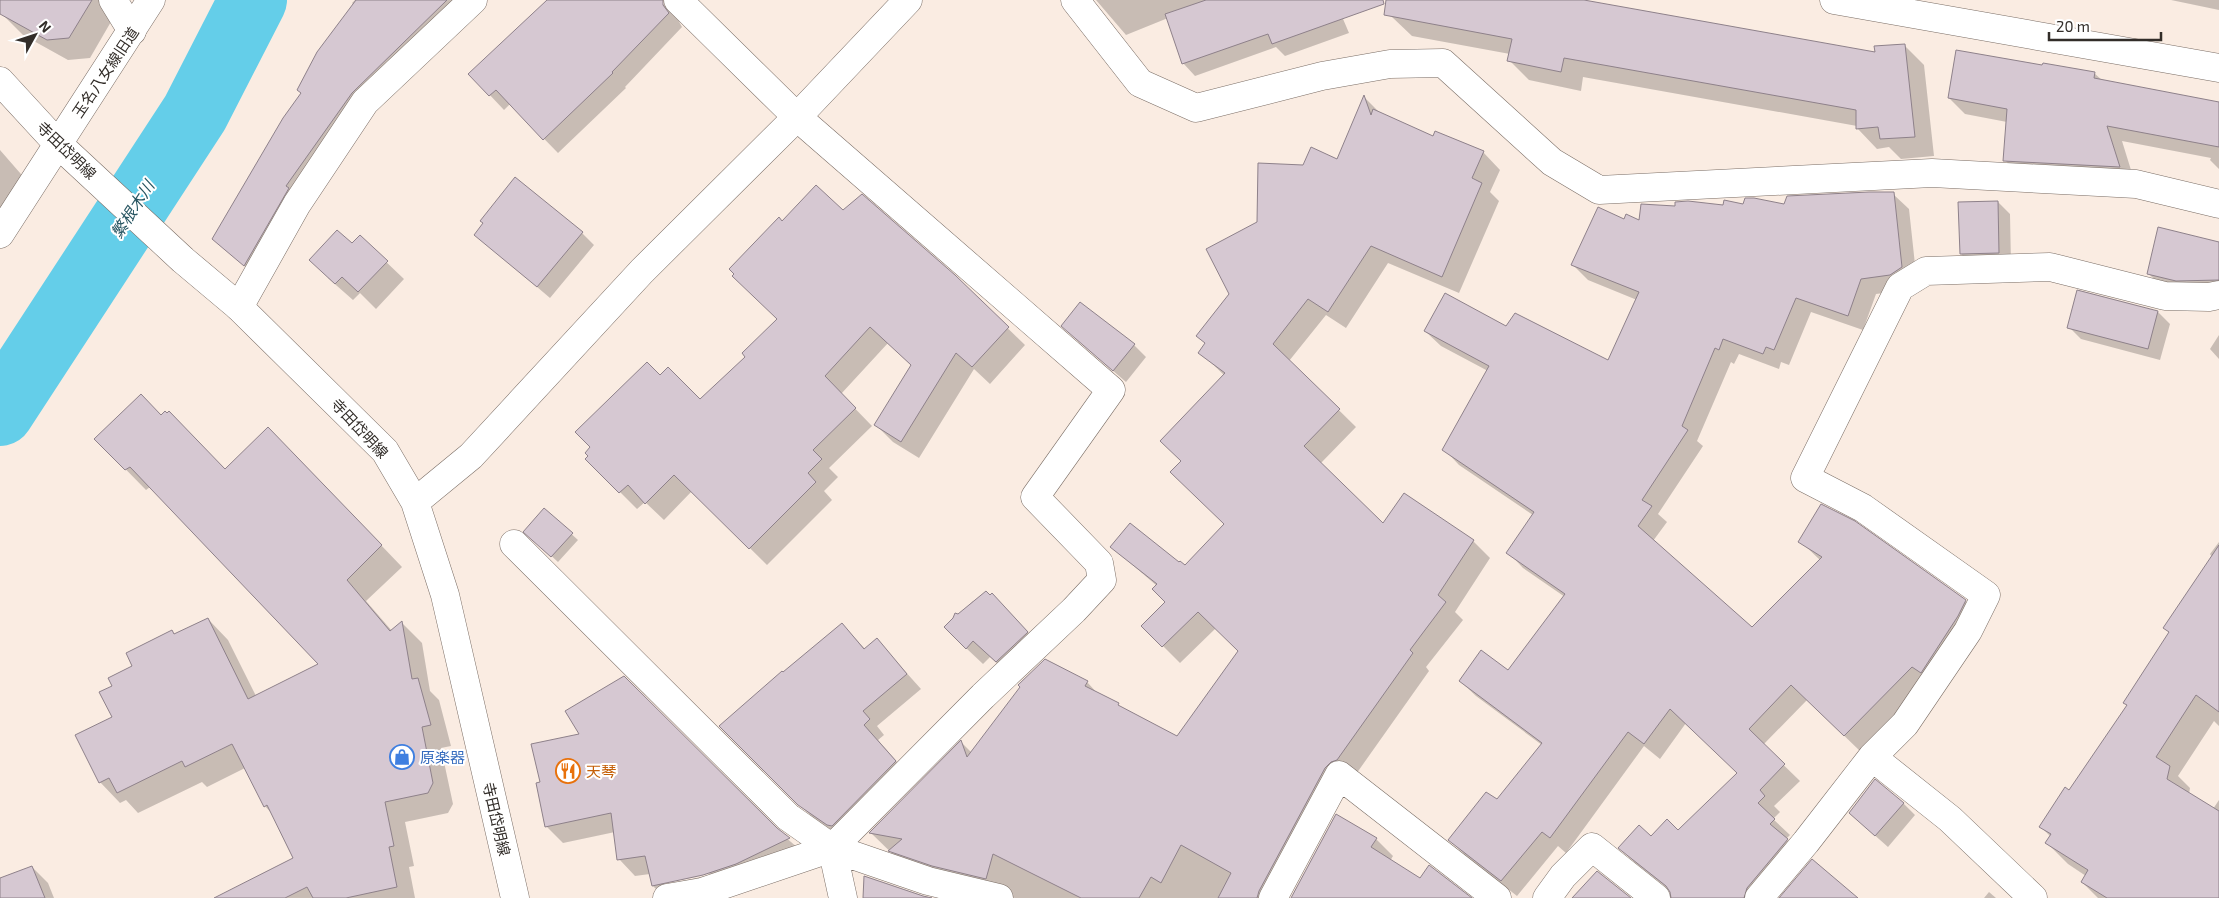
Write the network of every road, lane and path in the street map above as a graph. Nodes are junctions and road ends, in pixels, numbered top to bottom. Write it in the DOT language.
graph roads {
  1 [pos="113,0"];
  2 [pos="151,0"];
  3 [pos="473,0"];
  4 [pos="678,0"];
  5 [pos="908,0"];
  6 [pos="1075,0"];
  7 [pos="1834,0"];
  8 [pos="132,31"];
  9 [pos="2219,68"];
  10 [pos="0,81"];
  11 [pos="797,117"];
  12 [pos="66,150"];
  13 [pos="2219,204"];
  14 [pos="0,234"];
  15 [pos="2219,295"];
  16 [pos="239,307"];
  17 [pos="415,502"];
  18 [pos="514,544"];
  19 [pos="1872,757"];
  20 [pos="832,848"];
  21 [pos="515,898"];
  22 [pos="667,898"];
  23 [pos="844,898"];
  24 [pos="999,898"];
  25 [pos="1273,898"];
  26 [pos="1497,898"];
  27 [pos="1547,898"];
  28 [pos="1656,898"];
  29 [pos="1759,898"];
  30 [pos="2033,898"];
  1 -- 8 [label="street"];
  2 -- 8 [label="street, 玉名八女線旧道"];
  3 -- 16 [label="street"];
  4 -- 11 [label="street"];
  5 -- 11 [label="street"];
  6 -- 13 [label="street"];
  7 -- 9 [label="street"];
  8 -- 12 [label="street, 玉名八女線旧道"];
  10 -- 12 [label="street, 寺田岱明線"];
  11 -- 17 [label="street"];
  11 -- 20 [label="street"];
  12 -- 14 [label="street, 玉名八女線旧道"];
  12 -- 16 [label="street, 寺田岱明線"];
  15 -- 19 [label="street"];
  16 -- 17 [label="street, 寺田岱明線"];
  17 -- 21 [label="street, 寺田岱明線"];
  18 -- 20 [label="street"];
  19 -- 29 [label="street"];
  19 -- 30 [label="street"];
  20 -- 22 [label="street"];
  20 -- 23 [label="street"];
  20 -- 24 [label="street"];
  25 -- 26 [label="street"];
  27 -- 28 [label="street"];
}
